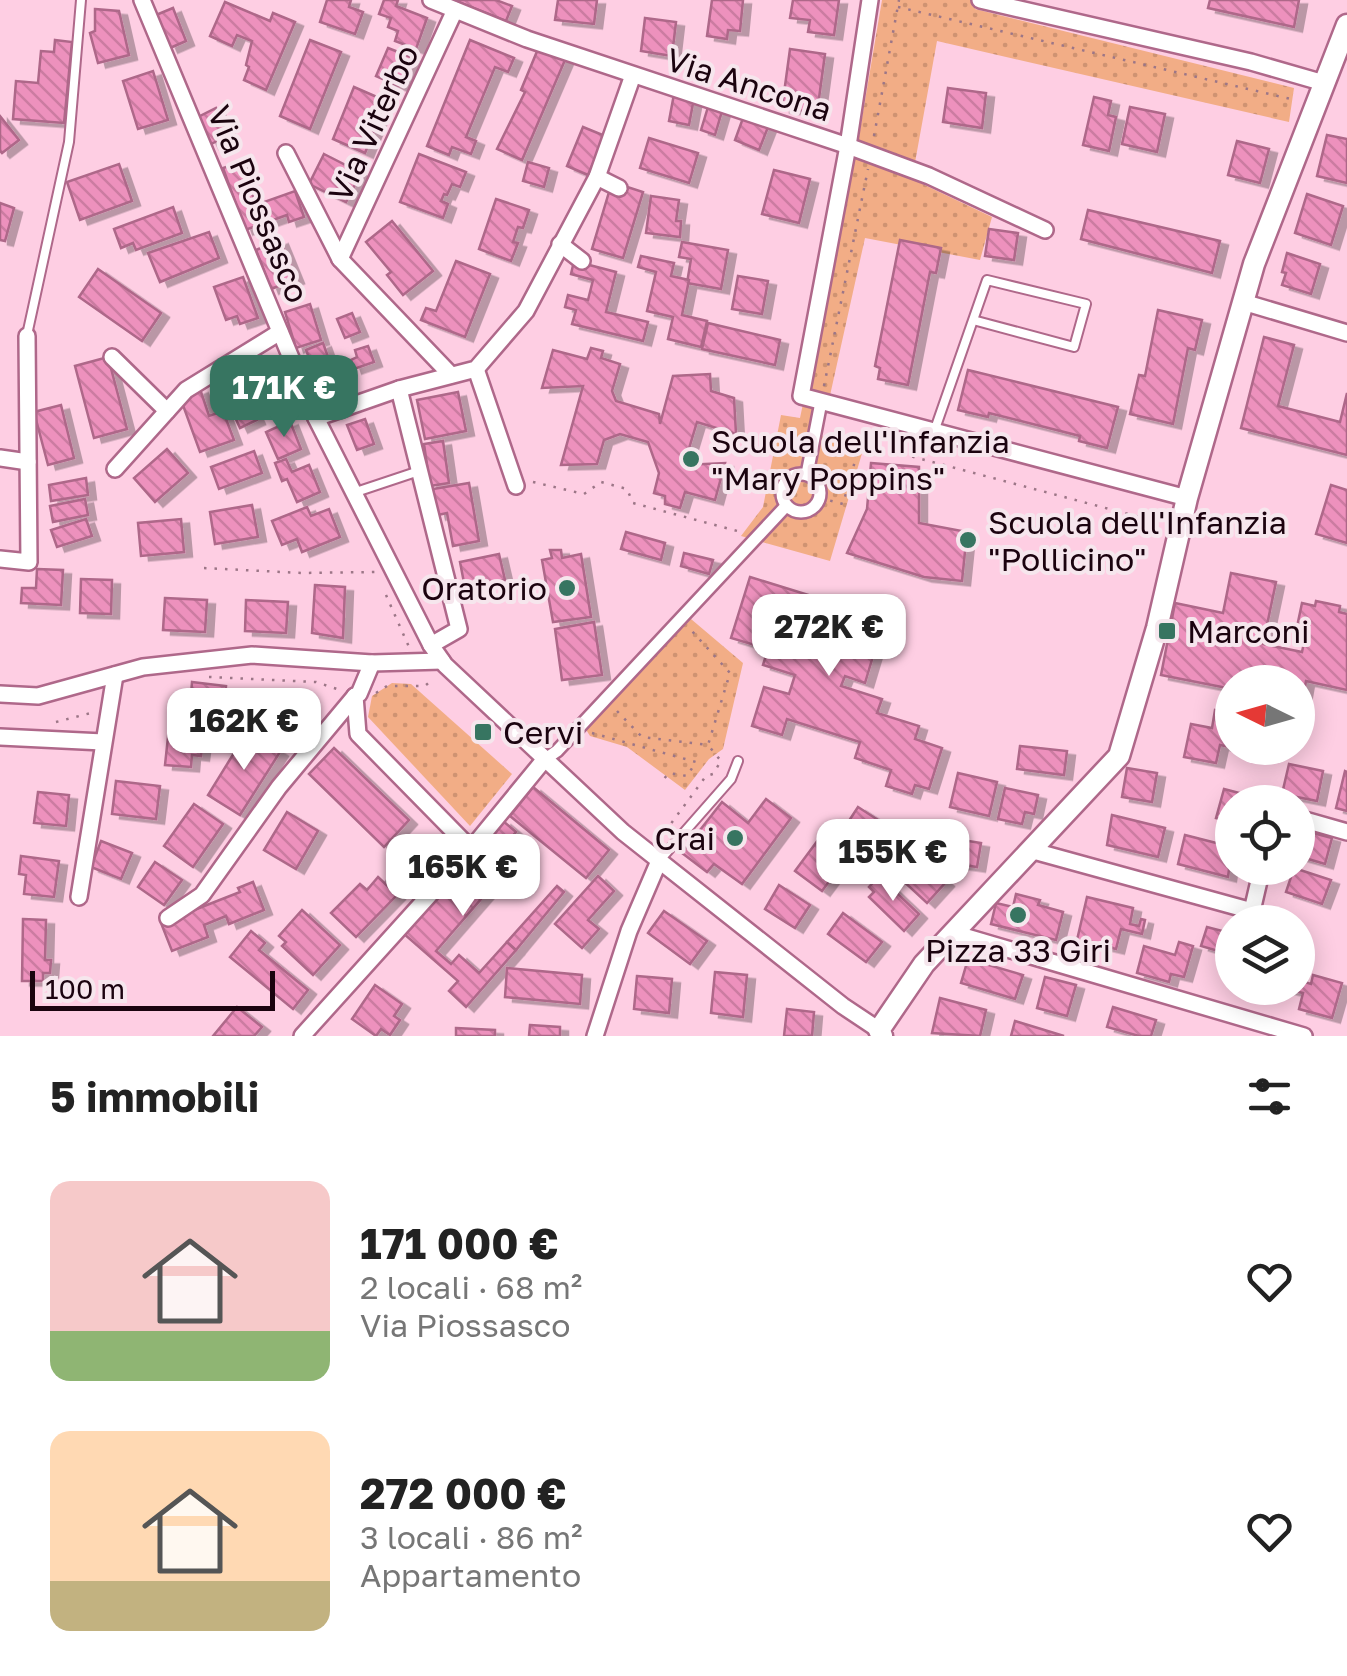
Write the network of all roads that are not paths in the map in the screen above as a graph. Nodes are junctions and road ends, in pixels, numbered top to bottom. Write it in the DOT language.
graph roads {
  1 [pos="82,0"];
  2 [pos="142,0"];
  3 [pos="432,0"];
  4 [pos="870,0"];
  5 [pos="980,0"];
  6 [pos="456,10"];
  7 [pos="1347,24"];
  8 [pos="633,75"];
  9 [pos="1324,83"];
  10 [pos="848,146"];
  11 [pos="286,154"];
  12 [pos="597,178"];
  13 [pos="619,188"];
  14 [pos="1045,230"];
  15 [pos="560,244"];
  16 [pos="340,259"];
  17 [pos="582,261"];
  18 [pos="1243,302"];
  19 [pos="973,320"];
  20 [pos="280,332"];
  21 [pos="1347,333"];
  22 [pos="27,336"];
  23 [pos="112,357"];
  24 [pos="476,370"];
  25 [pos="451,375"];
  26 [pos="399,389"];
  27 [pos="821,402"];
  28 [pos="167,411"];
  29 [pos="316,418"];
  30 [pos="935,429"];
  31 [pos="0,458"];
  32 [pos="28,462"];
  33 [pos="115,468"];
  34 [pos="420,470"];
  35 [pos="807,474"];
  36 [pos="514,481"];
  37 [pos="352,494"];
  38 [pos="1187,498"];
  39 [pos="786,506"];
  40 [pos="0,559"];
  41 [pos="431,646"];
  42 [pos="442,661"];
  43 [pos="372,662"];
  44 [pos="114,675"];
  45 [pos="0,694"];
  46 [pos="357,695"];
  47 [pos="0,737"];
  48 [pos="103,742"];
  49 [pos="544,760"];
  50 [pos="738,761"];
  51 [pos="1315,823"];
  52 [pos="1347,832"];
  53 [pos="471,849"];
  54 [pos="1030,850"];
  55 [pos="657,853"];
  56 [pos="1258,885"];
  57 [pos="79,897"];
  58 [pos="168,918"];
  59 [pos="953,933"];
  60 [pos="1263,1031"];
  61 [pos="880,1033"];
  62 [pos="302,1036"];
  63 [pos="594,1036"];
  64 [pos="1304,1036"];
  1 -- 22 [label="lane"];
  2 -- 20 [label="street, Via Piossasco"];
  3 -- 6 [label="street, Via Ancona"];
  4 -- 10 [label="street"];
  5 -- 9 [label="street"];
  6 -- 8 [label="street, Via Ancona"];
  6 -- 16 [label="street, Via Viterbo"];
  7 -- 9 [label="street"];
  8 -- 10 [label="street, Via Ancona"];
  8 -- 12 [label="street"];
  9 -- 18 [label="street"];
  10 -- 14 [label="street, Via Ancona"];
  10 -- 27 [label="street"];
  11 -- 16 [label="street, Via Viterbo"];
  12 -- 13 [label="street"];
  12 -- 15 [label="street"];
  15 -- 17 [label="street"];
  15 -- 24 [label="street"];
  16 -- 25 [label="street, Via Viterbo"];
  18 -- 21 [label="street"];
  18 -- 38 [label="street"];
  19 -- 19 [label="lane"];
  19 -- 30 [label="lane"];
  20 -- 28 [label="street"];
  20 -- 29 [label="street, Via Piossasco"];
  22 -- 32 [label="street"];
  23 -- 28 [label="street"];
  24 -- 25 [label="street"];
  24 -- 36 [label="street"];
  25 -- 26 [label="street"];
  26 -- 29 [label="street"];
  26 -- 34 [label="street"];
  27 -- 30 [label="street"];
  27 -- 35 [label="street"];
  28 -- 33 [label="street"];
  29 -- 37 [label="street, Via Piossasco"];
  30 -- 38 [label="street"];
  31 -- 32 [label="street"];
  32 -- 40 [label="street"];
  34 -- 37 [label="lane"];
  34 -- 41 [label="street"];
  35 -- 39 [label="street"];
  35 -- 39 [label="street"];
  37 -- 41 [label="street, Via Piossasco"];
  38 -- 54 [label="street"];
  39 -- 49 [label="street"];
  41 -- 42 [label="street, Via Piossasco"];
  42 -- 43 [label="street"];
  42 -- 49 [label="street, Via Piossasco"];
  43 -- 44 [label="street"];
  43 -- 46 [label="street"];
  44 -- 45 [label="street"];
  44 -- 48 [label="street"];
  46 -- 53 [label="street"];
  46 -- 58 [label="street"];
  47 -- 48 [label="street"];
  48 -- 57 [label="street"];
  49 -- 53 [label="street"];
  49 -- 55 [label="street, Via Piossasco"];
  50 -- 55 [label="lane"];
  51 -- 52 [label="street"];
  53 -- 62 [label="street"];
  54 -- 56 [label="street"];
  54 -- 59 [label="street"];
  55 -- 61 [label="street, Via Piossasco"];
  55 -- 63 [label="street"];
  59 -- 60 [label="street"];
  59 -- 61 [label="street"];
  60 -- 64 [label="street"];
}
